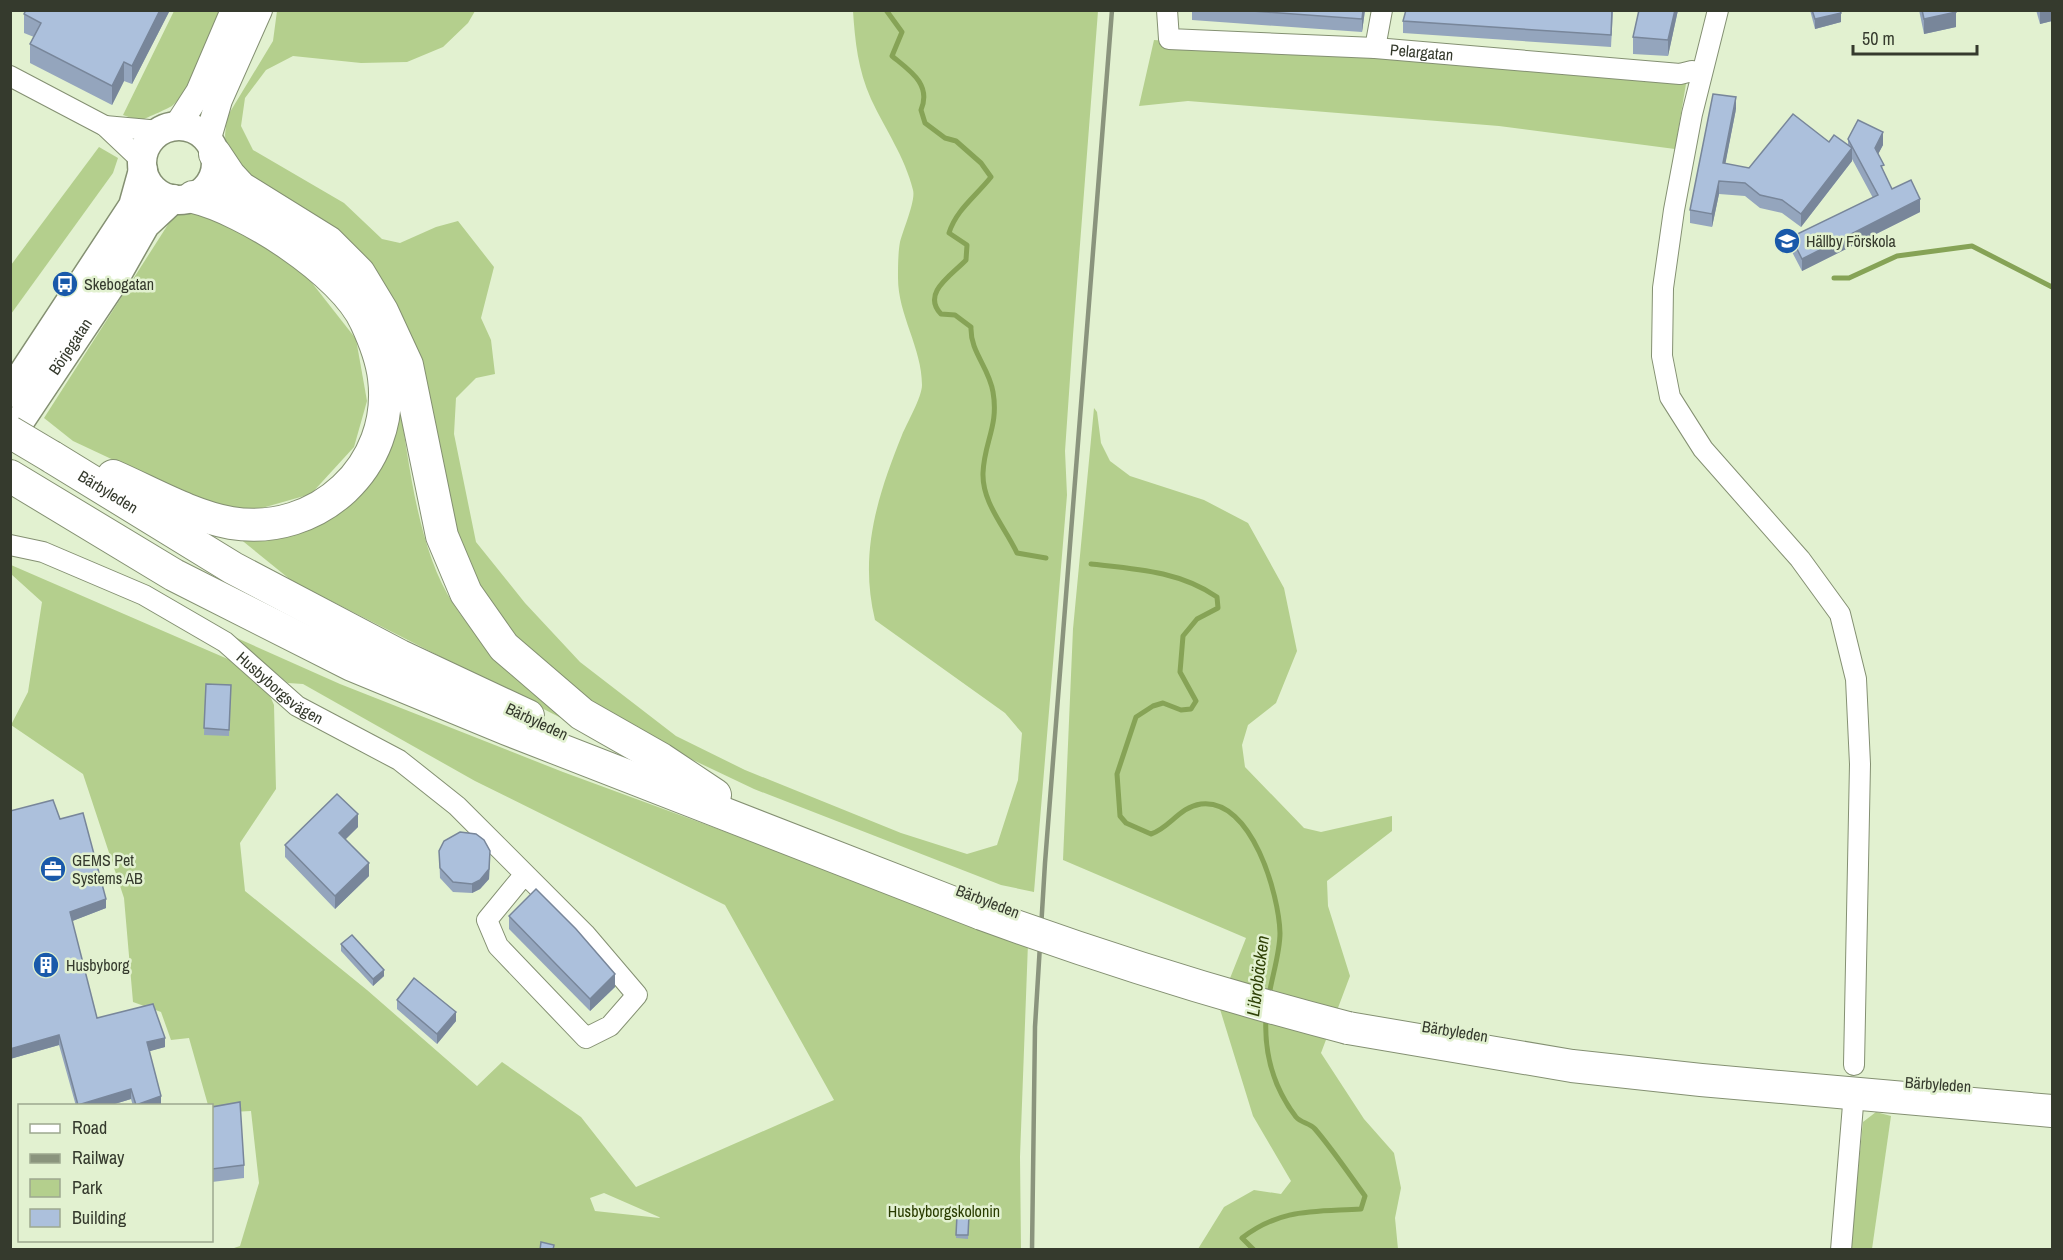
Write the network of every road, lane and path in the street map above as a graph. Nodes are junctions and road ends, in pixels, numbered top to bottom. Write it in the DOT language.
graph roads {
  1 [pos="234,10"];
  2 [pos="259,10"];
  3 [pos="1167,10"];
  4 [pos="1382,10"];
  5 [pos="1718,10"];
  6 [pos="1375,48"];
  7 [pos="10,76"];
  8 [pos="1701,76"];
  9 [pos="105,126"];
  10 [pos="169,128"];
  11 [pos="212,146"];
  12 [pos="143,166"];
  13 [pos="183,198"];
  14 [pos="10,393"];
  15 [pos="10,434"];
  16 [pos="52,458"];
  17 [pos="22,483"];
  18 [pos="10,545"];
  19 [pos="715,795"];
  20 [pos="524,875"];
  21 [pos="984,907"];
  22 [pos="1350,1021"];
  23 [pos="1854,1065"];
  24 [pos="2052,1093"];
  25 [pos="1853,1105"];
  26 [pos="2052,1111"];
  27 [pos="1841,1250"];
  1 -- 10 [label="street"];
  2 -- 11 [label="street"];
  3 -- 6 [label="street, Pelargatan"];
  4 -- 6 [label="street"];
  5 -- 8 [label="street"];
  6 -- 8 [label="street, Pelargatan"];
  7 -- 9 [label="street"];
  8 -- 23 [label="street"];
  9 -- 10 [label="street"];
  9 -- 12 [label="street"];
  10 -- 11 [label="main road"];
  10 -- 12 [label="main road"];
  11 -- 13 [label="main road"];
  11 -- 19 [label="main road"];
  12 -- 13 [label="main road"];
  12 -- 14 [label="main road, Börjegatan"];
  13 -- 15 [label="main road, Börjegatan"];
  13 -- 16 [label="main road"];
  15 -- 16 [label="main road, Bärbyleden, bridge"];
  16 -- 19 [label="main road, Bärbyleden"];
  17 -- 21 [label="main road, Bärbyleden"];
  18 -- 20 [label="street, Husbyborgsvägen"];
  19 -- 21 [label="main road, Bärbyleden"];
  20 -- 20 [label="street, Husbyborgsvägen"];
  21 -- 22 [label="main road, Bärbyleden"];
  22 -- 24 [label="main road, Bärbyleden"];
  22 -- 26 [label="main road, Bärbyleden"];
  25 -- 27 [label="street"];
}
